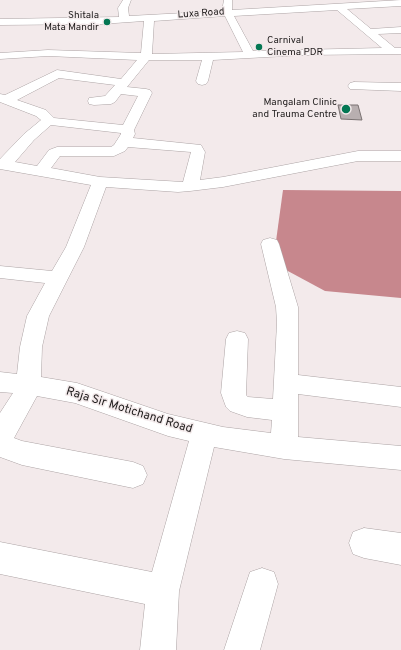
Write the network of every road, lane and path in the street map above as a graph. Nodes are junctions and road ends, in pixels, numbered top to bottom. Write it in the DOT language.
graph roads {
  1 [pos="127,0"];
  2 [pos="228,0"];
  3 [pos="401,3"];
  4 [pos="387,4"];
  5 [pos="339,8"];
  6 [pos="228,13"];
  7 [pos="401,14"];
  8 [pos="124,18"];
  9 [pos="149,18"];
  10 [pos="102,20"];
  11 [pos="0,21"];
  12 [pos="399,31"];
  13 [pos="368,32"];
  14 [pos="396,51"];
  15 [pos="84,54"];
  16 [pos="250,55"];
  17 [pos="0,56"];
  18 [pos="146,57"];
  19 [pos="208,57"];
  20 [pos="202,81"];
  21 [pos="122,86"];
  22 [pos="354,86"];
  23 [pos="401,87"];
  24 [pos="3,99"];
  25 [pos="94,101"];
  26 [pos="48,121"];
  27 [pos="125,136"];
  28 [pos="401,156"];
  29 [pos="2,164"];
  30 [pos="40,172"];
  31 [pos="100,182"];
  32 [pos="190,186"];
  33 [pos="270,244"];
  34 [pos="0,272"];
  35 [pos="58,278"];
  36 [pos="236,339"];
  37 [pos="0,382"];
  38 [pos="286,383"];
  39 [pos="30,385"];
  40 [pos="401,397"];
  41 [pos="285,411"];
  42 [pos="204,434"];
  43 [pos="0,440"];
  44 [pos="284,447"];
  45 [pos="401,458"];
  46 [pos="133,475"];
  47 [pos="364,543"];
  48 [pos="401,549"];
  49 [pos="0,558"];
  50 [pos="262,584"];
  51 [pos="163,591"];
  52 [pos="158,650"];
  53 [pos="242,650"];
  1 -- 8 [label="street"];
  2 -- 6 [label="street"];
  3 -- 4 [label="street, Luxa Road"];
  4 -- 5 [label="street"];
  4 -- 6 [label="street, Luxa Road"];
  4 -- 7 [label="street"];
  5 -- 6 [label="street"];
  5 -- 13 [label="street"];
  6 -- 9 [label="street"];
  6 -- 16 [label="street"];
  8 -- 9 [label="street"];
  8 -- 10 [label="street"];
  9 -- 10 [label="street"];
  9 -- 18 [label="street"];
  10 -- 11 [label="street"];
  10 -- 15 [label="street"];
  12 -- 13 [label="street"];
  13 -- 14 [label="street"];
  14 -- 16 [label="street"];
  15 -- 17 [label="street"];
  15 -- 18 [label="street"];
  16 -- 19 [label="street"];
  18 -- 19 [label="street"];
  18 -- 21 [label="street"];
  19 -- 20 [label="street"];
  21 -- 24 [label="street"];
  21 -- 25 [label="street"];
  21 -- 27 [label="street"];
  22 -- 23 [label="street"];
  24 -- 26 [label="street"];
  26 -- 27 [label="street"];
  26 -- 29 [label="street"];
  27 -- 30 [label="street"];
  27 -- 32 [label="street"];
  28 -- 32 [label="street"];
  29 -- 30 [label="street"];
  30 -- 31 [label="street"];
  31 -- 32 [label="street"];
  31 -- 35 [label="street"];
  33 -- 38 [label="street"];
  34 -- 35 [label="street"];
  35 -- 39 [label="street"];
  36 -- 41 [label="street"];
  37 -- 39 [label="street, Raja Sir Motichand Road"];
  38 -- 40 [label="street"];
  38 -- 41 [label="street"];
  39 -- 42 [label="street, Raja Sir Motichand Road"];
  39 -- 43 [label="street"];
  41 -- 44 [label="street"];
  42 -- 44 [label="street, Raja Sir Motichand Road"];
  42 -- 51 [label="street"];
  43 -- 46 [label="street"];
  44 -- 45 [label="street, Raja Sir Motichand Road"];
  47 -- 48 [label="street"];
  49 -- 51 [label="street"];
  50 -- 53 [label="street"];
  51 -- 52 [label="street"];
}
